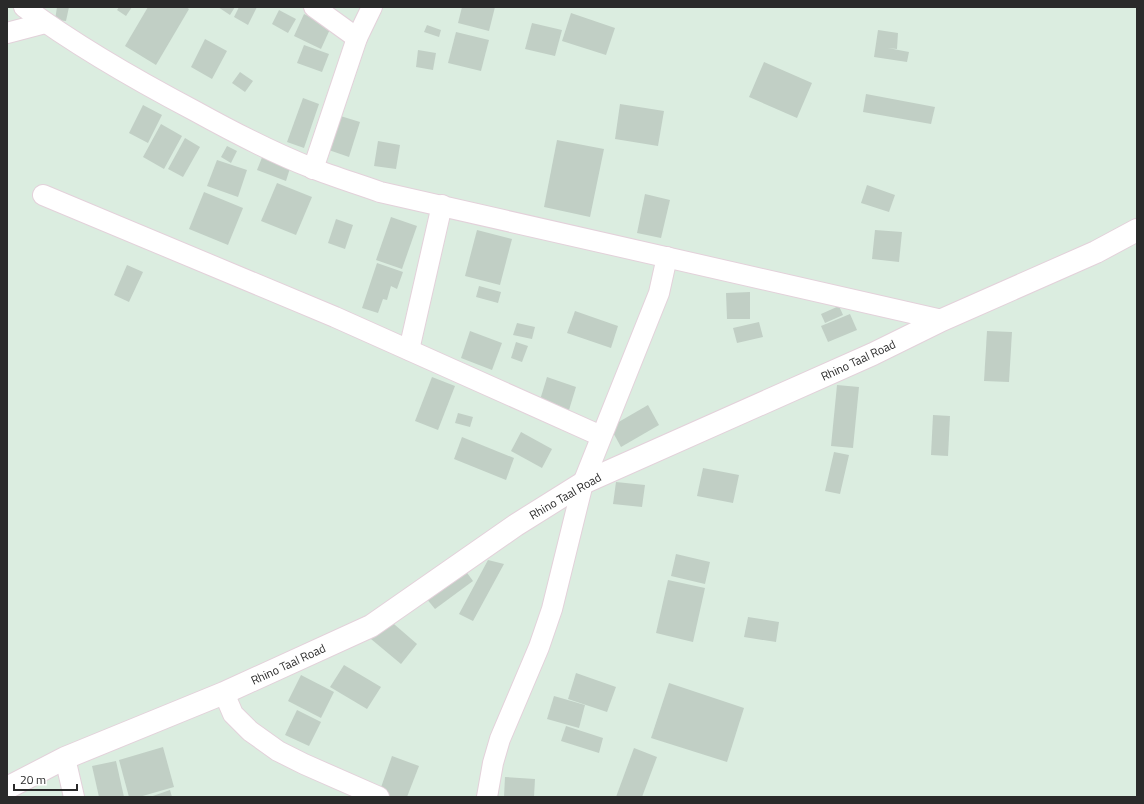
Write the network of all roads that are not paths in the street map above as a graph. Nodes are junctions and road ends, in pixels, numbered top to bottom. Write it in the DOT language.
graph roads {
  1 [pos="24,7"];
  2 [pos="314,7"];
  3 [pos="372,7"];
  4 [pos="45,22"];
  5 [pos="7,33"];
  6 [pos="357,38"];
  7 [pos="313,169"];
  8 [pos="43,195"];
  9 [pos="442,205"];
  10 [pos="1137,230"];
  11 [pos="666,257"];
  12 [pos="942,320"];
  13 [pos="408,350"];
  14 [pos="601,436"];
  15 [pos="583,483"];
  16 [pos="224,693"];
  17 [pos="65,758"];
  18 [pos="7,788"];
  19 [pos="74,797"];
  20 [pos="379,797"];
  21 [pos="487,797"];
  1 -- 4 [label="street"];
  2 -- 6 [label="street"];
  3 -- 6 [label="street"];
  4 -- 5 [label="street"];
  4 -- 7 [label="street"];
  6 -- 7 [label="street"];
  7 -- 9 [label="street"];
  8 -- 13 [label="street"];
  9 -- 11 [label="street"];
  9 -- 13 [label="street"];
  10 -- 12 [label="street, Rhino Taal Road"];
  11 -- 12 [label="street"];
  11 -- 14 [label="street"];
  12 -- 15 [label="street, Rhino Taal Road"];
  13 -- 14 [label="street"];
  14 -- 15 [label="street"];
  15 -- 16 [label="street, Rhino Taal Road"];
  15 -- 21 [label="street"];
  16 -- 17 [label="street, Rhino Taal Road"];
  16 -- 20 [label="street"];
  17 -- 18 [label="street, Rhino Taal Road"];
  17 -- 19 [label="street"];
}
